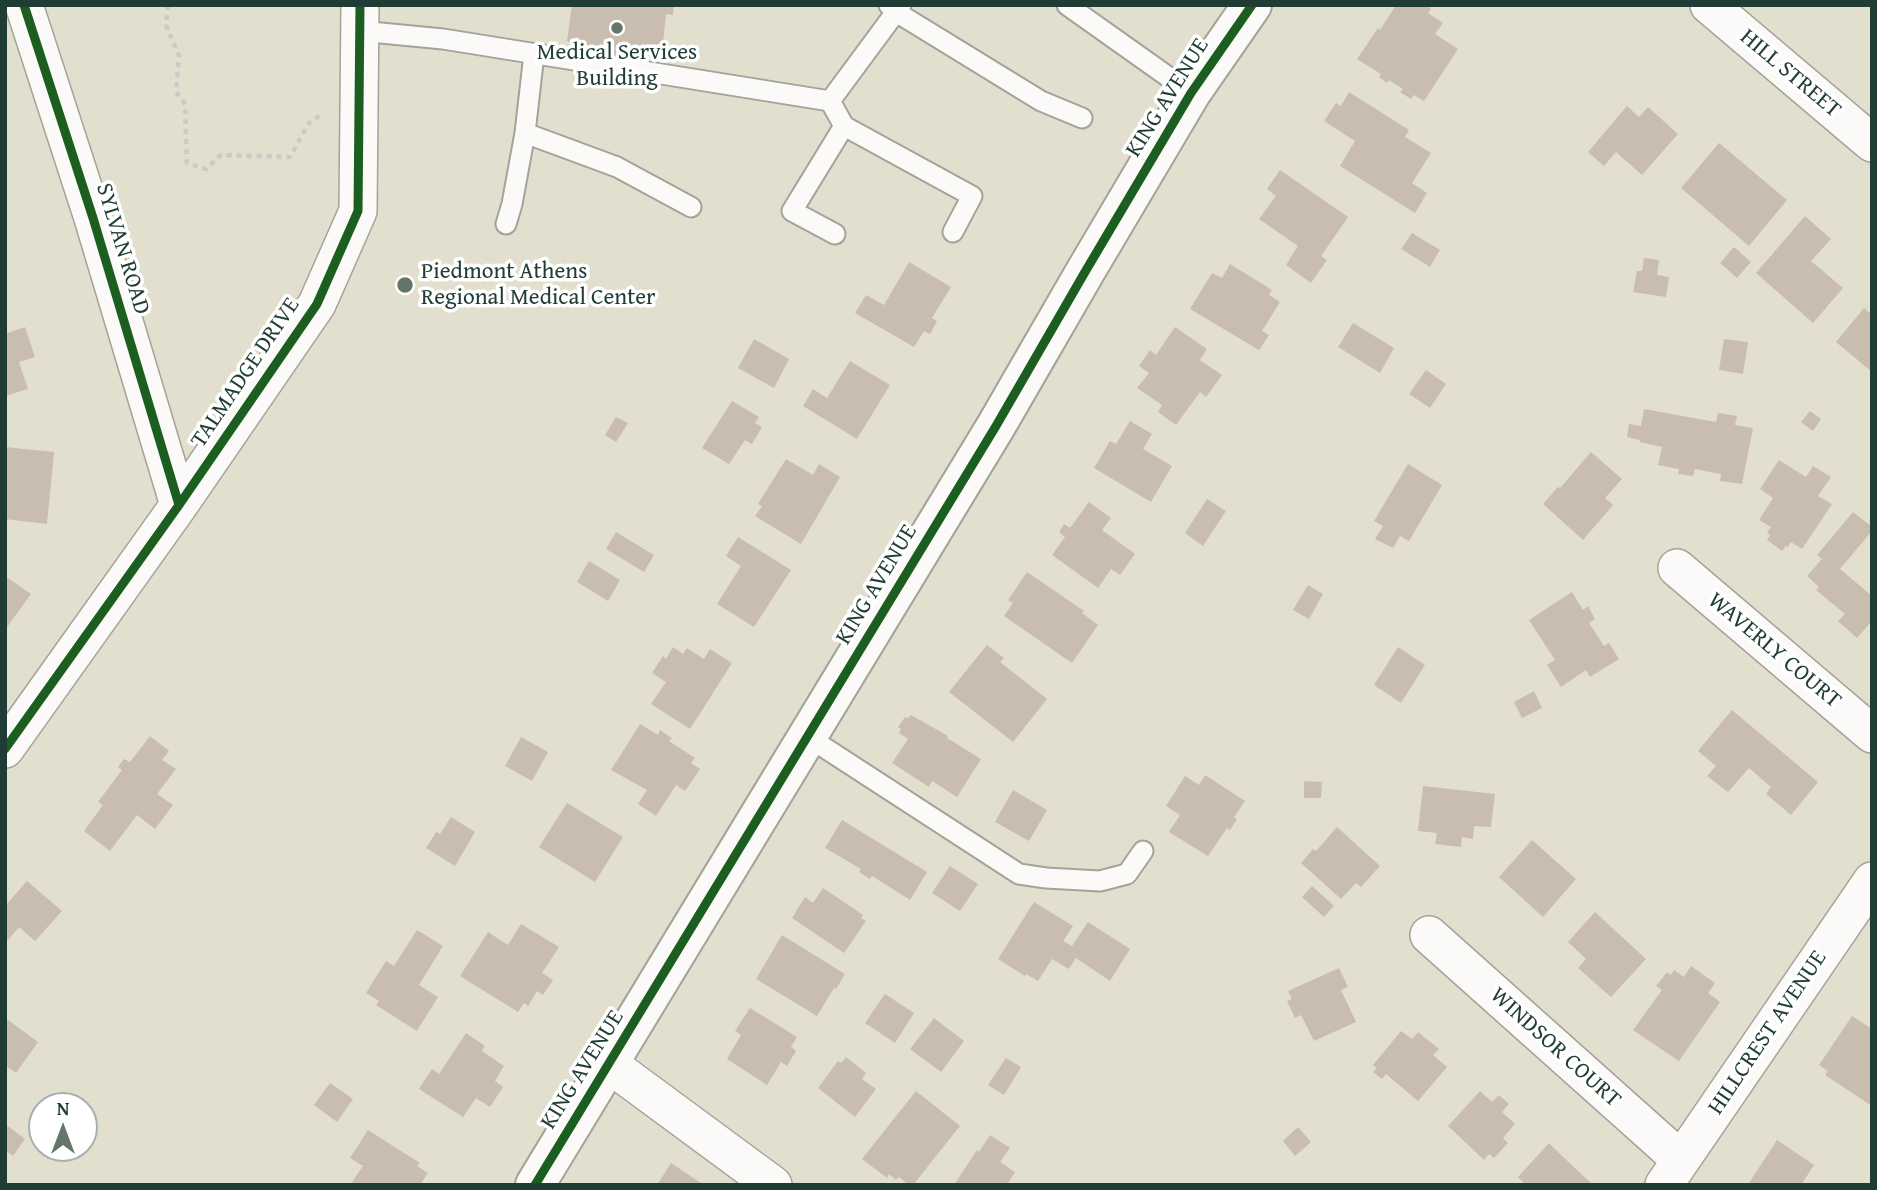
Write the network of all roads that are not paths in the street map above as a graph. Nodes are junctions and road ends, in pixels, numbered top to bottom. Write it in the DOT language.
graph roads {
  1 [pos="24,5"];
  2 [pos="1067,5"];
  3 [pos="1252,5"];
  4 [pos="1709,5"];
  5 [pos="895,7"];
  6 [pos="360,18"];
  7 [pos="534,54"];
  8 [pos="1191,93"];
  9 [pos="830,101"];
  10 [pos="1082,118"];
  11 [pos="844,126"];
  12 [pos="524,133"];
  13 [pos="1872,144"];
  14 [pos="691,207"];
  15 [pos="506,224"];
  16 [pos="953,232"];
  17 [pos="835,234"];
  18 [pos="179,505"];
  19 [pos="1677,568"];
  20 [pos="1872,734"];
  21 [pos="808,737"];
  22 [pos="5,748"];
  23 [pos="1143,851"];
  24 [pos="1872,881"];
  25 [pos="1429,936"];
  26 [pos="609,1064"];
  27 [pos="1673,1172"];
  28 [pos="535,1185"];
  29 [pos="773,1185"];
  1 -- 18 [label="street, SYLVAN ROAD"];
  2 -- 8 [label="lane"];
  3 -- 8 [label="street, KING AVENUE"];
  4 -- 13 [label="street, HILL STREET"];
  5 -- 9 [label="lane"];
  5 -- 10 [label="lane"];
  6 -- 7 [label="lane"];
  6 -- 18 [label="street, TALMADGE DRIVE"];
  7 -- 9 [label="lane"];
  7 -- 12 [label="lane"];
  8 -- 21 [label="street, KING AVENUE"];
  9 -- 11 [label="lane"];
  11 -- 16 [label="lane"];
  11 -- 17 [label="lane"];
  12 -- 14 [label="lane"];
  12 -- 15 [label="lane"];
  18 -- 22 [label="street, TALMADGE DRIVE"];
  19 -- 20 [label="street, WAVERLY COURT"];
  21 -- 23 [label="lane"];
  21 -- 26 [label="street, KING AVENUE"];
  24 -- 27 [label="street, HILLCREST AVENUE"];
  25 -- 27 [label="street, WINDSOR COURT"];
  26 -- 28 [label="street, KING AVENUE"];
  26 -- 29 [label="street"];
}
